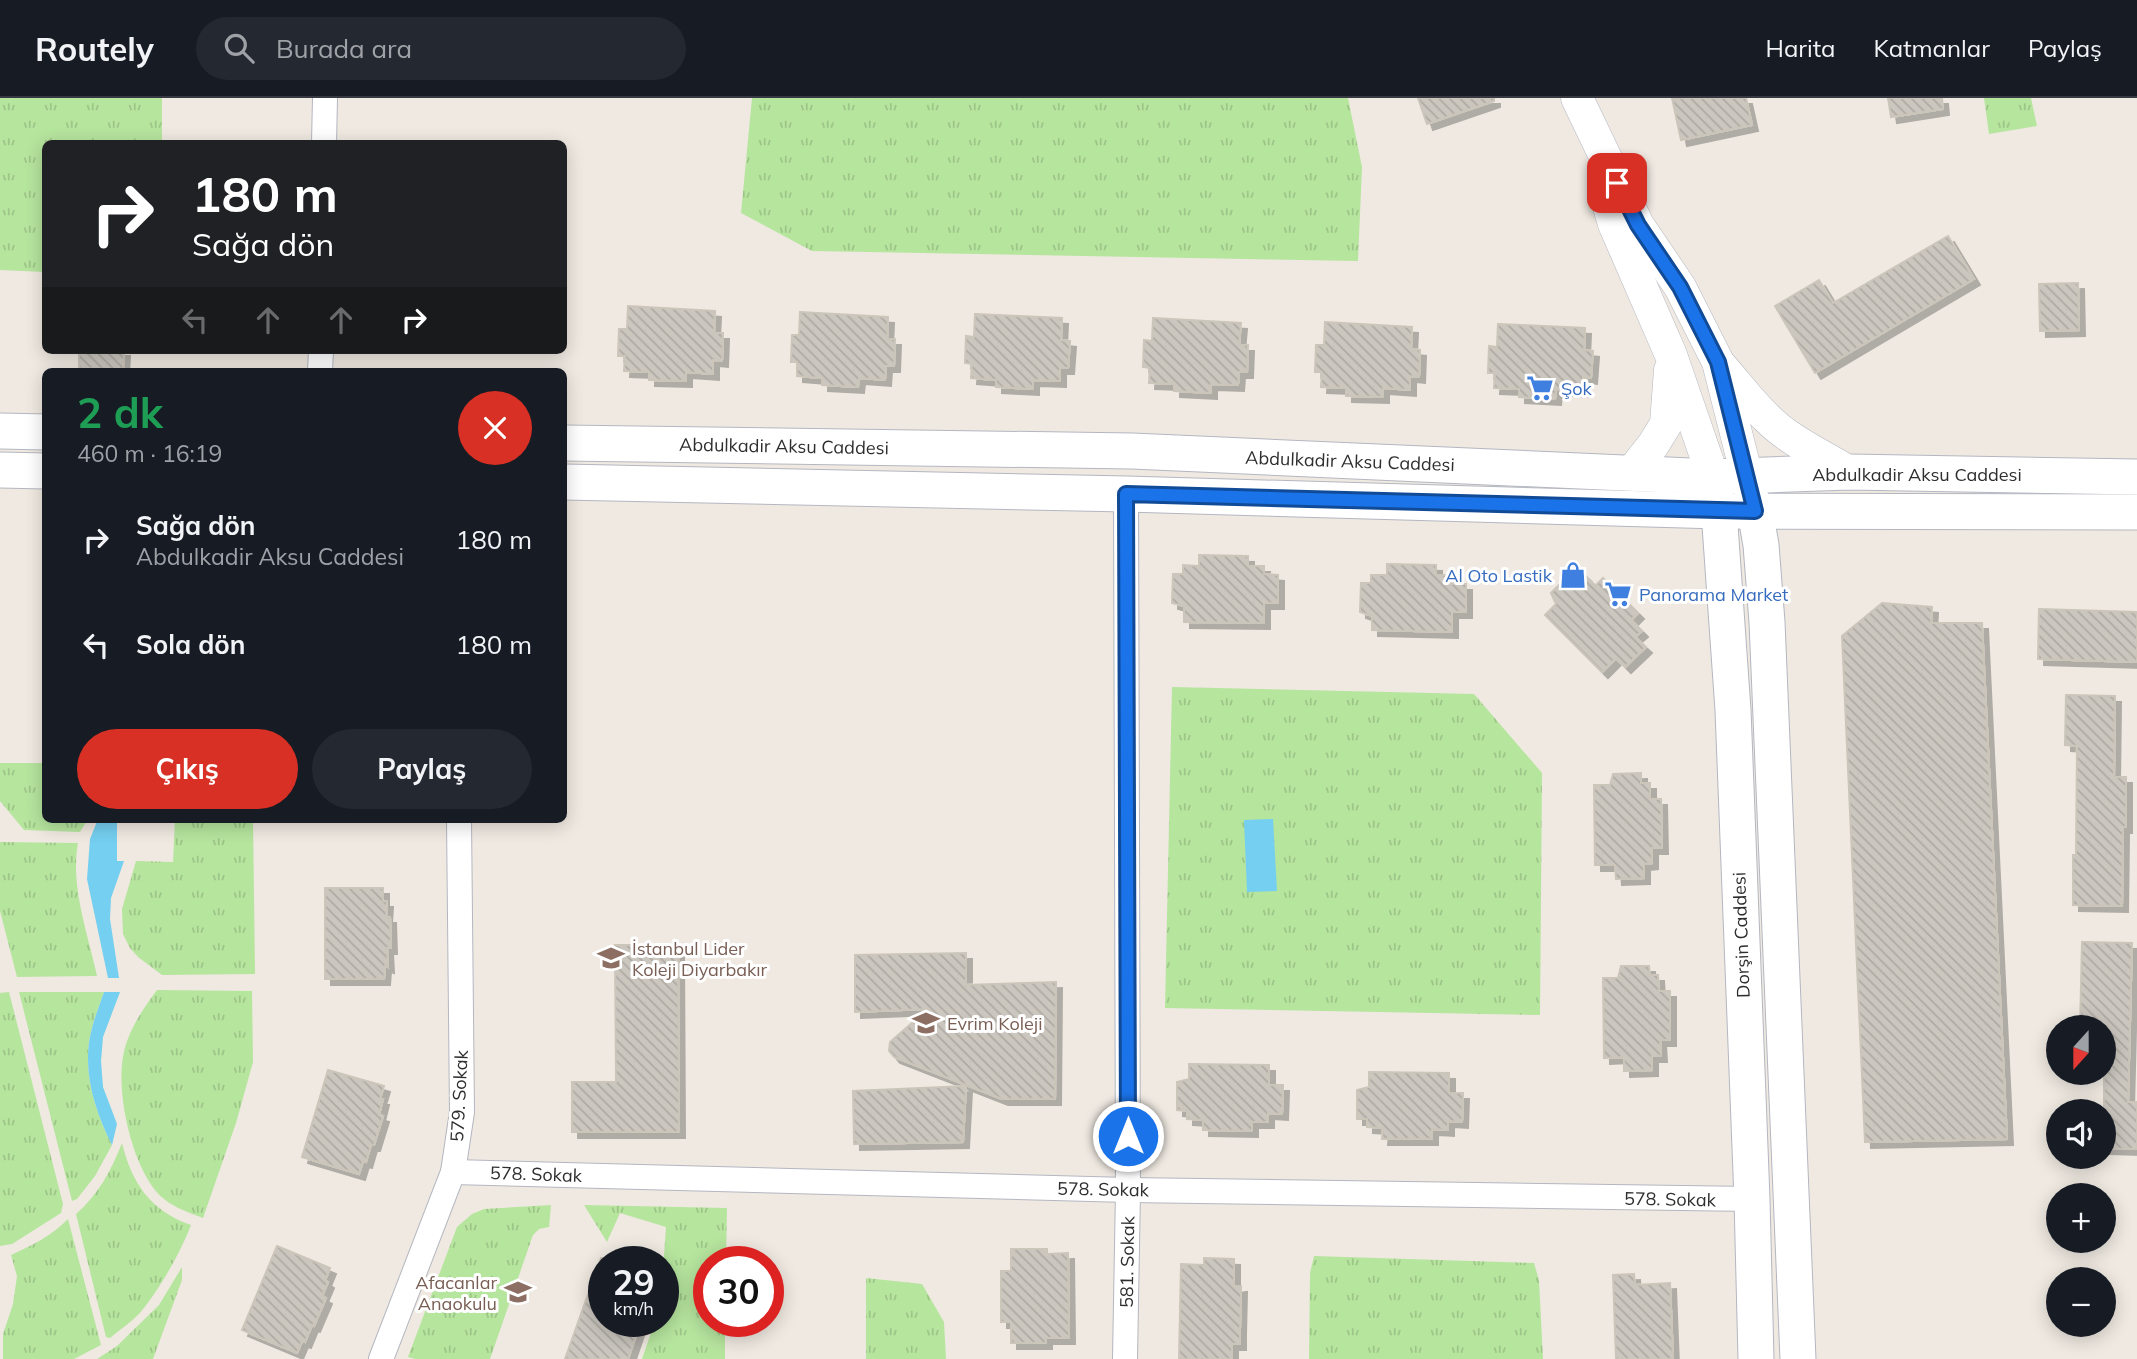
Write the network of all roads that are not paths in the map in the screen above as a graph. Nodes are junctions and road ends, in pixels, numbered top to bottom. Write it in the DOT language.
graph roads {
  1 [pos="325,98"];
  2 [pos="1576,98"];
  3 [pos="324,140"];
  4 [pos="1671,355"];
  5 [pos="1718,362"];
  6 [pos="0,431"];
  7 [pos="42,432"];
  8 [pos="567,443"];
  9 [pos="0,470"];
  10 [pos="42,471"];
  11 [pos="1850,472"];
  12 [pos="1631,473"];
  13 [pos="2137,477"];
  14 [pos="567,482"];
  15 [pos="1726,488"];
  16 [pos="1126,494"];
  17 [pos="1755,511"];
  18 [pos="2137,512"];
  19 [pos="459,823"];
  20 [pos="453,1172"];
  21 [pos="1128,1190"];
  22 [pos="1752,1199"];
  23 [pos="381,1359"];
  24 [pos="1125,1359"];
  25 [pos="1756,1359"];
  26 [pos="1798,1359"];
  1 -- 3 [label="street"];
  2 -- 4 [label="street"];
  2 -- 5 [label="street"];
  4 -- 12 [label="street"];
  4 -- 15 [label="street"];
  5 -- 11 [label="street"];
  5 -- 15 [label="street"];
  6 -- 7 [label="main road"];
  8 -- 12 [label="main road, Abdulkadir Aksu Caddesi"];
  9 -- 10 [label="main road"];
  11 -- 13 [label="main road, Abdulkadir Aksu Caddesi"];
  11 -- 15 [label="main road, Abdulkadir Aksu Caddesi"];
  12 -- 15 [label="main road, Abdulkadir Aksu Caddesi"];
  14 -- 16 [label="main road, Abdulkadir Aksu Caddesi"];
  15 -- 16 [label="main road, Abdulkadir Aksu Caddesi"];
  15 -- 17 [label="main road, Abdulkadir Aksu Caddesi"];
  15 -- 22 [label="main road, Dorşin Caddesi"];
  16 -- 21 [label="street, 581. Sokak"];
  17 -- 18 [label="main road, Abdulkadir Aksu Caddesi"];
  17 -- 26 [label="main road"];
  19 -- 20 [label="street, 579. Sokak"];
  20 -- 21 [label="street, 578. Sokak"];
  20 -- 23 [label="street, 579. Sokak"];
  21 -- 22 [label="street, 578. Sokak"];
  21 -- 24 [label="street, 581. Sokak"];
  22 -- 25 [label="main road, Dorşin Caddesi"];
}
